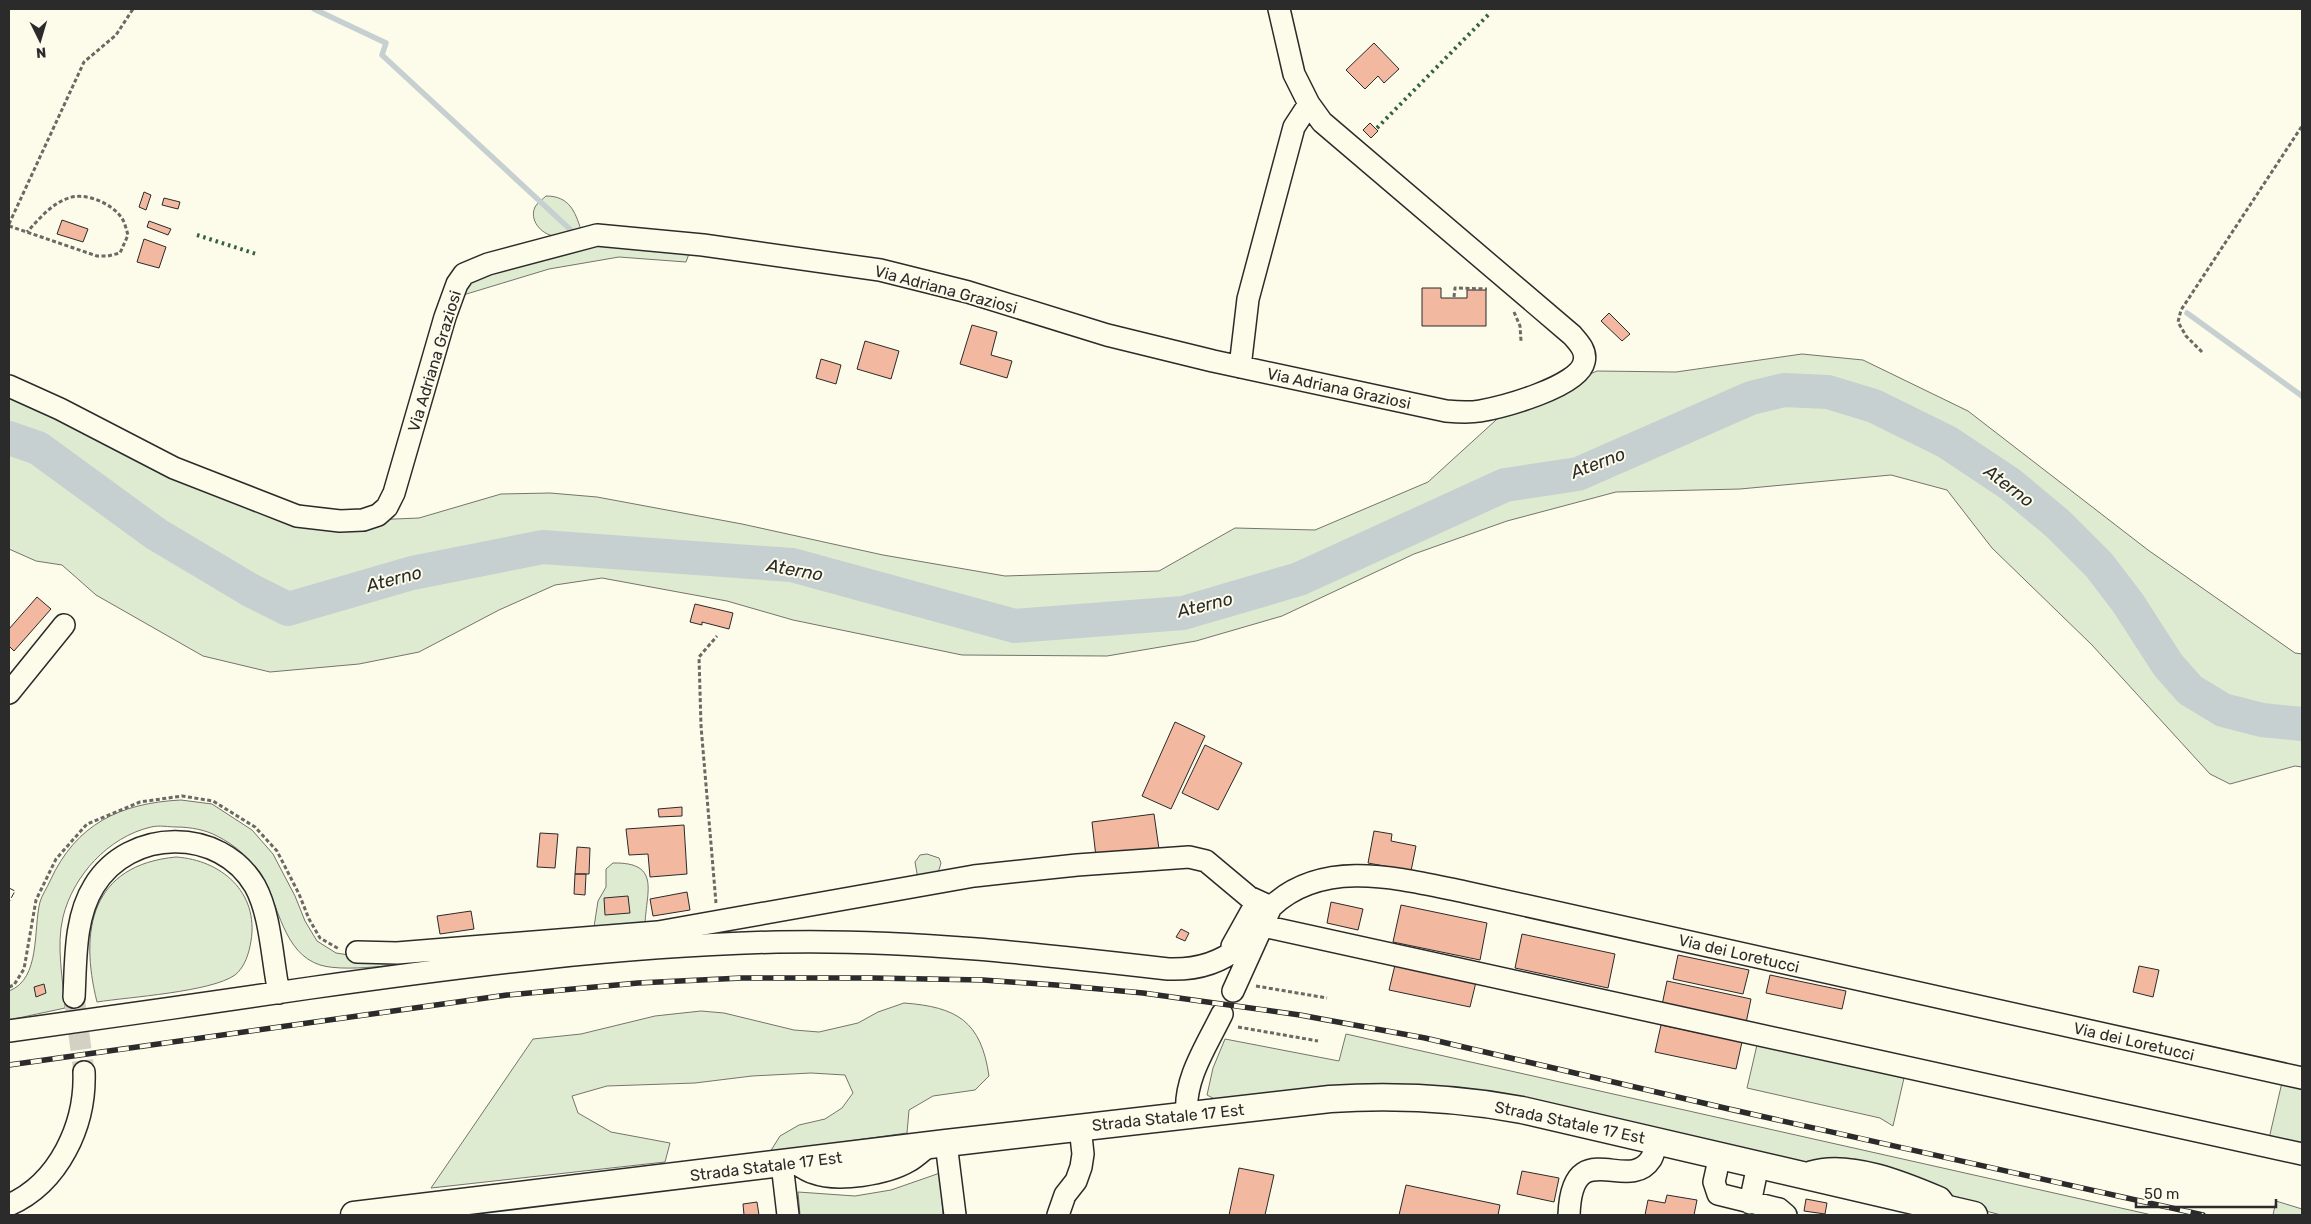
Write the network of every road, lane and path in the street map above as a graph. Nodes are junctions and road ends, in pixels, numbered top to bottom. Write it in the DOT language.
graph roads {
  1 [pos="133,9"];
  2 [pos="1278,9"];
  3 [pos="1309,104"];
  4 [pos="2302,126"];
  5 [pos="9,225"];
  6 [pos="27,232"];
  7 [pos="1493,289"];
  8 [pos="1454,298"];
  9 [pos="1510,304"];
  10 [pos="1521,341"];
  11 [pos="2202,352"];
  12 [pos="1240,367"];
  13 [pos="9,386"];
  14 [pos="64,625"];
  15 [pos="716,636"];
  16 [pos="9,693"];
  17 [pos="1271,907"];
  18 [pos="740,916"];
  19 [pos="717,921"];
  20 [pos="1263,926"];
  21 [pos="741,944"];
  22 [pos="357,952"];
  23 [pos="1216,962"];
  24 [pos="1235,986"];
  25 [pos="9,987"];
  26 [pos="279,993"];
  27 [pos="74,997"];
  28 [pos="1327,998"];
  29 [pos="1220,1019"];
  30 [pos="9,1031"];
  31 [pos="1318,1041"];
  32 [pos="84,1072"];
  33 [pos="2302,1078"];
  34 [pos="1187,1115"];
  35 [pos="1080,1127"];
  36 [pos="1657,1141"];
  37 [pos="938,1144"];
  38 [pos="2302,1154"];
  39 [pos="1720,1155"];
  40 [pos="788,1163"];
  41 [pos="1758,1165"];
  42 [pos="1750,1203"];
  43 [pos="9,1205"];
  44 [pos="452,1210"];
  45 [pos="1948,1212"];
  46 [pos="354,1215"];
  47 [pos="788,1215"];
  48 [pos="955,1215"];
  49 [pos="1058,1215"];
  50 [pos="1569,1215"];
  51 [pos="1786,1215"];
  52 [pos="1974,1215"];
  1 -- 5 [label="path"];
  2 -- 3 [label="street, Via Adriana Graziosi"];
  3 -- 12 [label="street"];
  3 -- 12 [label="street, Via Adriana Graziosi"];
  4 -- 11 [label="path"];
  5 -- 6 [label="path"];
  6 -- 6 [label="path"];
  7 -- 8 [label="path"];
  9 -- 10 [label="path"];
  12 -- 13 [label="street, Via Adriana Graziosi"];
  14 -- 16 [label="street"];
  15 -- 19 [label="path"];
  17 -- 18 [label="street"];
  17 -- 20 [label="street, Via dei Loretucci"];
  17 -- 23 [label="street"];
  17 -- 33 [label="street, Via dei Loretucci"];
  18 -- 19 [label="street"];
  18 -- 21 [label="street"];
  19 -- 22 [label="street"];
  20 -- 23 [label="street"];
  20 -- 24 [label="street, Via dei Loretucci"];
  20 -- 38 [label="street"];
  21 -- 23 [label="street"];
  21 -- 26 [label="street"];
  22 -- 25 [label="path"];
  24 -- 28 [label="path"];
  26 -- 27 [label="street"];
  26 -- 30 [label="street"];
  29 -- 31 [label="path"];
  29 -- 34 [label="street"];
  32 -- 43 [label="street"];
  34 -- 35 [label="main road, Strada Statale 17 Est"];
  34 -- 36 [label="main road, Strada Statale 17 Est"];
  35 -- 37 [label="main road, Strada Statale 17 Est"];
  35 -- 49 [label="street"];
  36 -- 39 [label="main road, Strada Statale 17 Est"];
  36 -- 50 [label="street"];
  37 -- 40 [label="main road, Strada Statale 17 Est"];
  37 -- 48 [label="street"];
  39 -- 41 [label="main road, Strada Statale 17 Est"];
  39 -- 42 [label="street"];
  40 -- 44 [label="main road, Strada Statale 17 Est"];
  40 -- 47 [label="street"];
  41 -- 42 [label="street"];
  41 -- 45 [label="main road, Strada Statale 17 Est"];
  42 -- 51 [label="street"];
  44 -- 46 [label="main road, Strada Statale 17 Est"];
  45 -- 52 [label="main road, Strada Statale 17 Est"];
}
